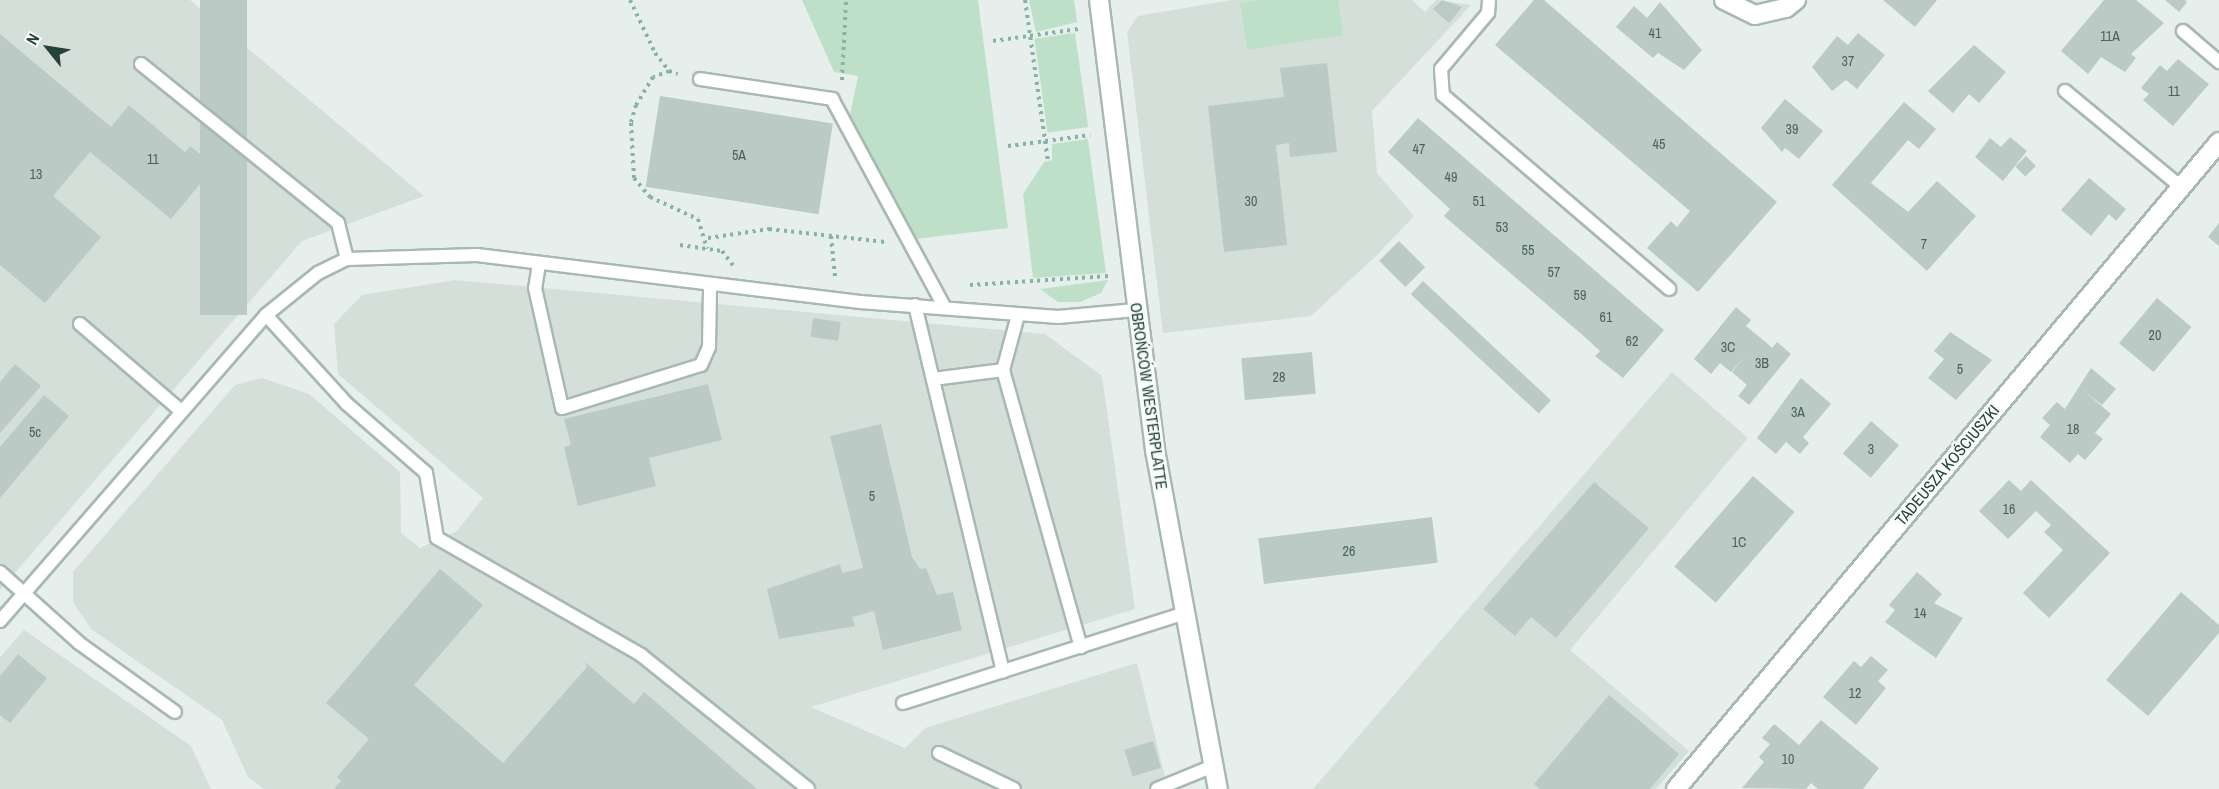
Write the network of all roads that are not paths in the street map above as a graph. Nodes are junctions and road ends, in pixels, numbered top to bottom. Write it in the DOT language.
graph roads {
  1 [pos="1099,0"];
  2 [pos="1489,0"];
  3 [pos="1724,0"];
  4 [pos="1796,0"];
  5 [pos="2183,31"];
  6 [pos="2219,62"];
  7 [pos="141,64"];
  8 [pos="700,79"];
  9 [pos="2065,91"];
  10 [pos="2219,142"];
  11 [pos="2181,187"];
  12 [pos="347,259"];
  13 [pos="539,264"];
  14 [pos="710,287"];
  15 [pos="1669,289"];
  16 [pos="915,305"];
  17 [pos="944,306"];
  18 [pos="1136,310"];
  19 [pos="266,315"];
  20 [pos="1018,315"];
  21 [pos="80,324"];
  22 [pos="1003,370"];
  23 [pos="933,379"];
  24 [pos="180,410"];
  25 [pos="0,572"];
  26 [pos="23,594"];
  27 [pos="1185,613"];
  28 [pos="0,621"];
  29 [pos="1081,647"];
  30 [pos="1003,672"];
  31 [pos="903,704"];
  32 [pos="175,712"];
  33 [pos="939,753"];
  34 [pos="1213,766"];
  35 [pos="808,789"];
  36 [pos="1014,789"];
  37 [pos="1157,789"];
  38 [pos="1218,789"];
  39 [pos="1676,789"];
  1 -- 18 [label="street, OBROŃCÓW WESTERPLATTE"];
  2 -- 15 [label="lane"];
  3 -- 4 [label="street"];
  5 -- 6 [label="lane"];
  7 -- 12 [label="lane"];
  8 -- 17 [label="lane"];
  9 -- 11 [label="lane"];
  10 -- 11 [label="street, TADEUSZA KOŚCIUSZKI"];
  11 -- 39 [label="street, TADEUSZA KOŚCIUSZKI"];
  12 -- 13 [label="lane"];
  12 -- 19 [label="lane"];
  13 -- 14 [label="lane"];
  13 -- 14 [label="lane"];
  14 -- 16 [label="lane"];
  16 -- 17 [label="lane"];
  16 -- 23 [label="lane"];
  17 -- 20 [label="lane"];
  18 -- 20 [label="lane"];
  18 -- 27 [label="street, OBROŃCÓW WESTERPLATTE"];
  19 -- 24 [label="lane"];
  19 -- 35 [label="lane"];
  20 -- 22 [label="lane"];
  21 -- 24 [label="lane"];
  22 -- 23 [label="lane"];
  22 -- 29 [label="lane"];
  23 -- 30 [label="lane"];
  24 -- 26 [label="lane"];
  25 -- 26 [label="lane"];
  26 -- 28 [label="lane"];
  26 -- 32 [label="lane"];
  27 -- 29 [label="lane"];
  27 -- 34 [label="street, OBROŃCÓW WESTERPLATTE"];
  29 -- 30 [label="lane"];
  30 -- 31 [label="lane"];
  33 -- 36 [label="lane"];
  34 -- 37 [label="lane"];
  34 -- 38 [label="street, OBROŃCÓW WESTERPLATTE"];
}
